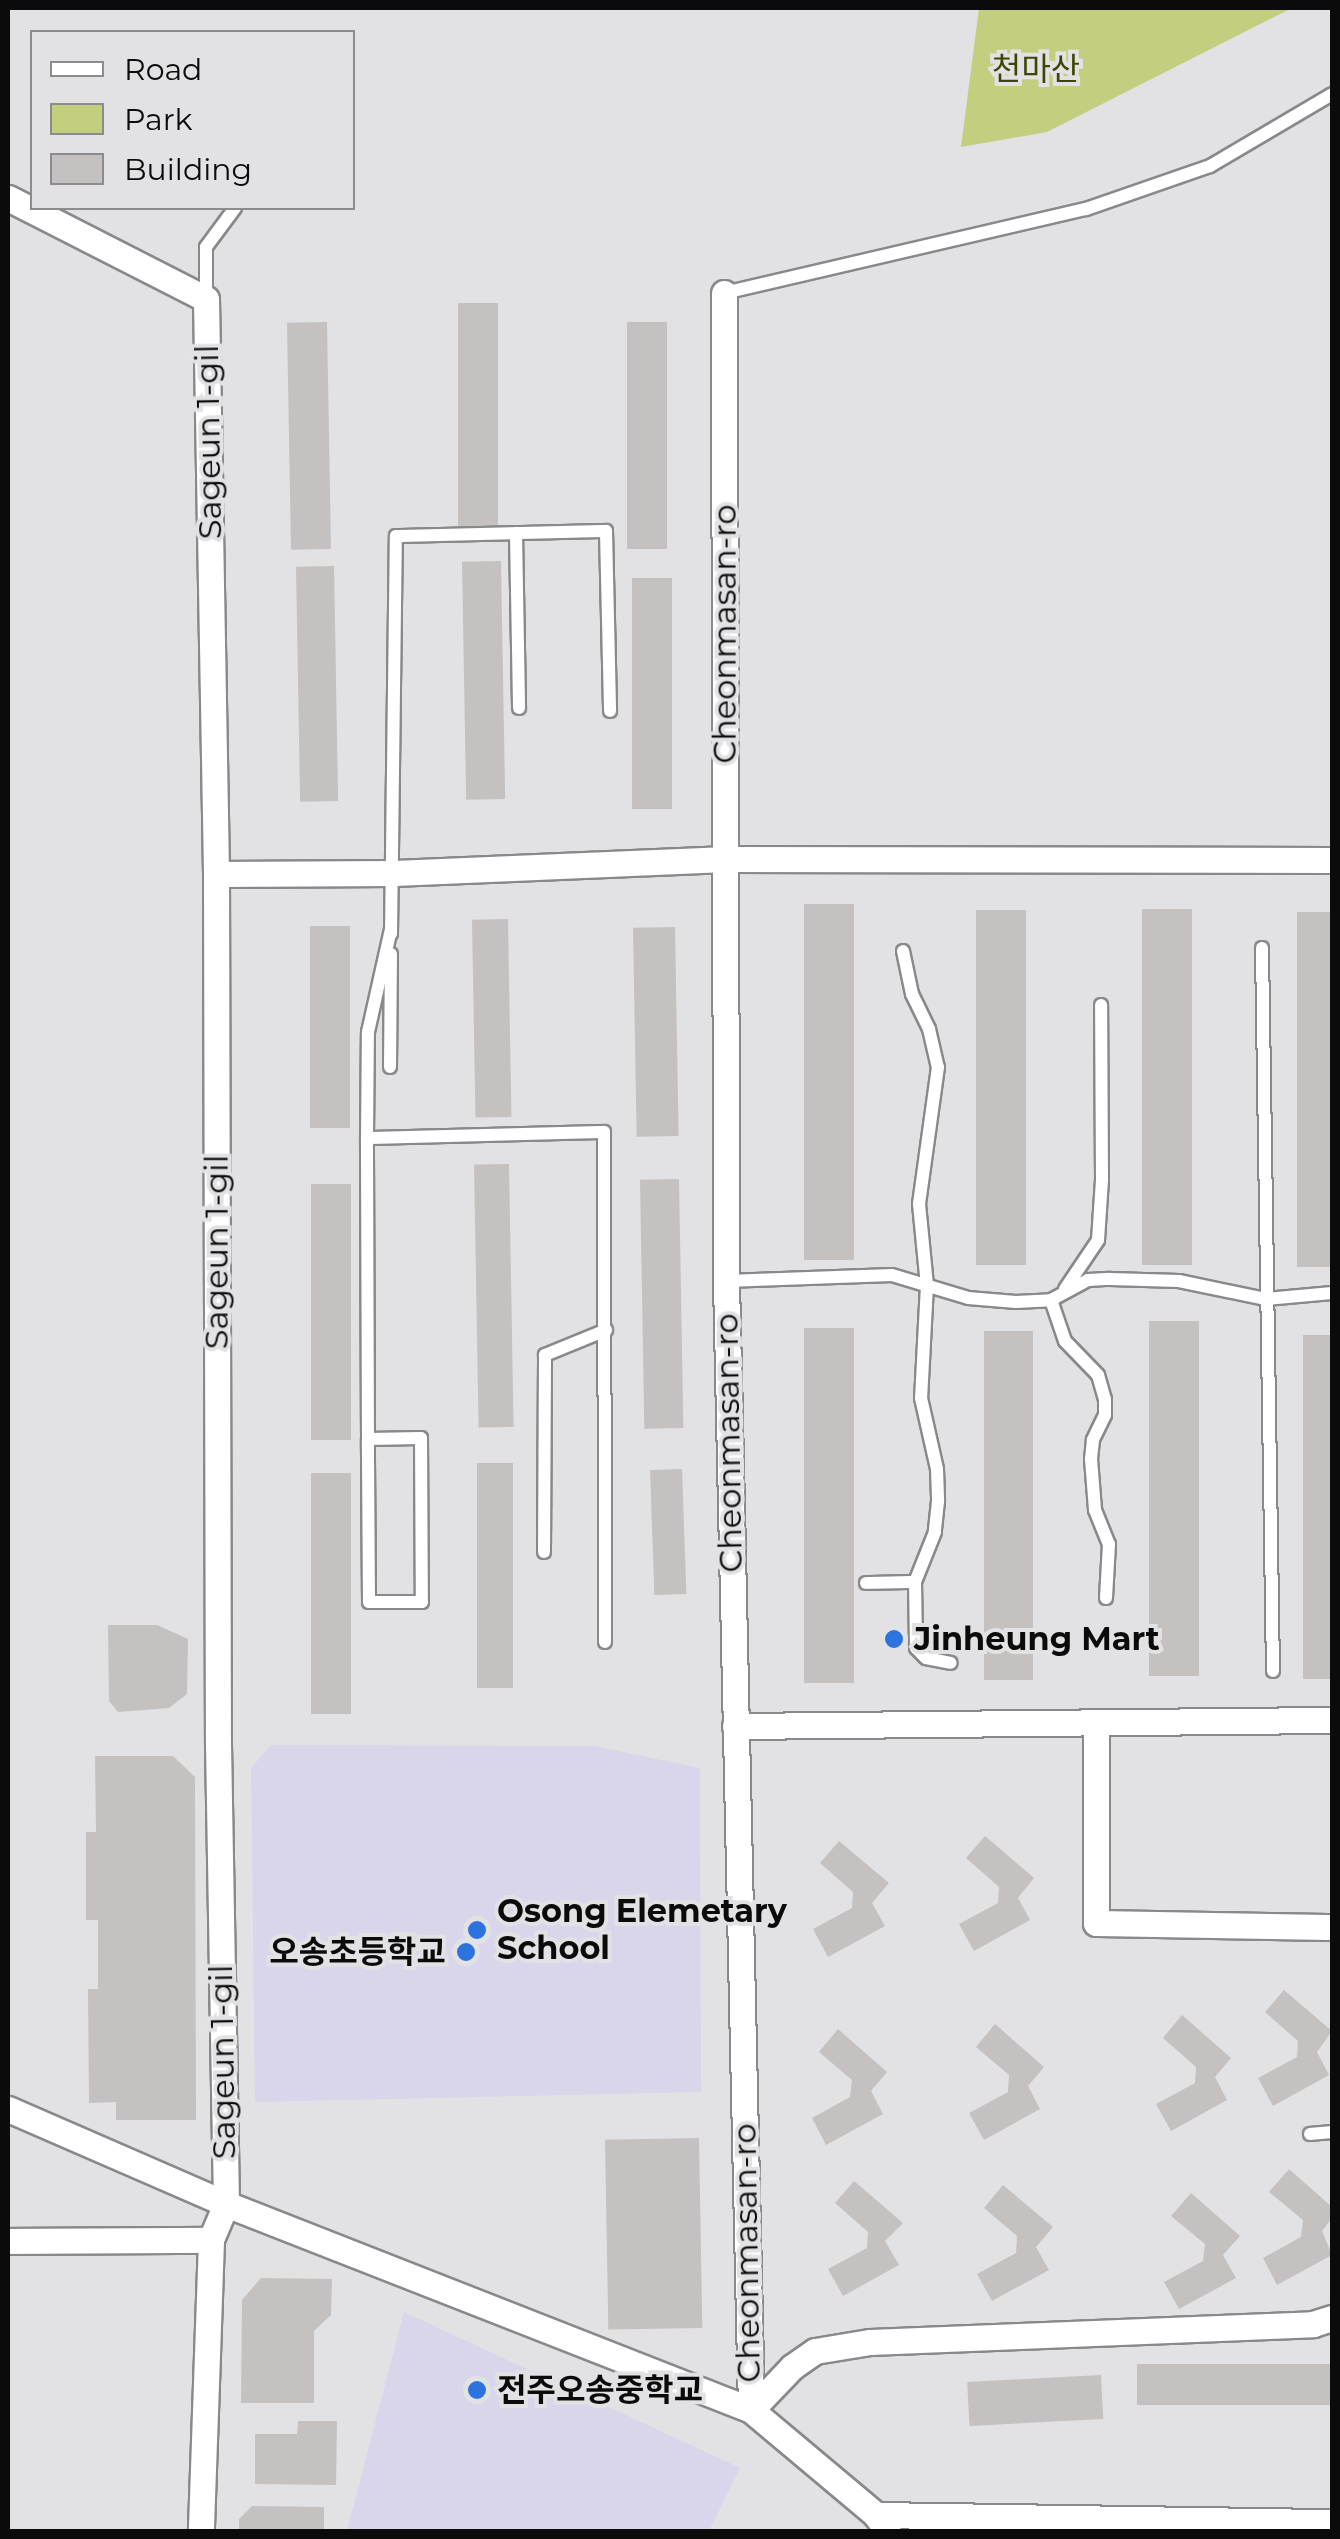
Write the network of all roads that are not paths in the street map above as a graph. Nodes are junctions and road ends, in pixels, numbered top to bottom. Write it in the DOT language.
graph roads {
  1 [pos="1332,94"];
  2 [pos="32,210"];
  3 [pos="234,210"];
  4 [pos="724,293"];
  5 [pos="206,299"];
  6 [pos="516,534"];
  7 [pos="519,708"];
  8 [pos="610,710"];
  9 [pos="726,860"];
  10 [pos="1332,860"];
  11 [pos="216,874"];
  12 [pos="394,874"];
  13 [pos="391,928"];
  14 [pos="1262,948"];
  15 [pos="903,951"];
  16 [pos="1100,1006"];
  17 [pos="390,1067"];
  18 [pos="367,1138"];
  19 [pos="726,1281"];
  20 [pos="927,1285"];
  21 [pos="1063,1291"];
  22 [pos="1332,1293"];
  23 [pos="1051,1300"];
  24 [pos="1266,1300"];
  25 [pos="606,1330"];
  26 [pos="368,1438"];
  27 [pos="544,1552"];
  28 [pos="915,1582"];
  29 [pos="866,1584"];
  30 [pos="1106,1598"];
  31 [pos="605,1642"];
  32 [pos="951,1663"];
  33 [pos="1273,1671"];
  34 [pos="1332,1720"];
  35 [pos="1096,1723"];
  36 [pos="735,1726"];
  37 [pos="1332,1927"];
  38 [pos="8,2108"];
  39 [pos="1332,2132"];
  40 [pos="1310,2134"];
  41 [pos="226,2204"];
  42 [pos="210,2240"];
  43 [pos="8,2242"];
  44 [pos="1332,2318"];
  45 [pos="751,2410"];
  46 [pos="1332,2522"];
  47 [pos="882,2523"];
  48 [pos="201,2532"];
  1 -- 4 [label="lane"];
  2 -- 5 [label="street"];
  3 -- 5 [label="lane"];
  4 -- 9 [label="street, Cheonmasan-ro"];
  5 -- 11 [label="street, Sageun 1-gil"];
  6 -- 7 [label="lane"];
  6 -- 8 [label="lane"];
  6 -- 12 [label="lane"];
  9 -- 10 [label="street"];
  9 -- 12 [label="street"];
  9 -- 19 [label="street, Cheonmasan-ro"];
  11 -- 12 [label="street"];
  11 -- 41 [label="street, Sageun 1-gil"];
  12 -- 13 [label="lane"];
  13 -- 17 [label="lane"];
  13 -- 18 [label="lane"];
  14 -- 24 [label="lane"];
  15 -- 20 [label="lane"];
  16 -- 21 [label="lane"];
  18 -- 25 [label="lane"];
  18 -- 26 [label="lane"];
  19 -- 20 [label="lane"];
  19 -- 36 [label="street, Cheonmasan-ro"];
  20 -- 23 [label="lane"];
  20 -- 28 [label="lane"];
  21 -- 23 [label="lane"];
  21 -- 24 [label="lane"];
  22 -- 24 [label="lane"];
  23 -- 30 [label="lane"];
  24 -- 33 [label="lane"];
  25 -- 27 [label="lane"];
  25 -- 31 [label="lane"];
  26 -- 26 [label="lane"];
  28 -- 29 [label="lane"];
  28 -- 32 [label="lane"];
  34 -- 35 [label="street"];
  35 -- 36 [label="street"];
  35 -- 37 [label="street"];
  36 -- 45 [label="street, Cheonmasan-ro"];
  38 -- 41 [label="street, Sageun 1-gil"];
  39 -- 40 [label="lane"];
  41 -- 42 [label="street, Sageun 1-gil"];
  41 -- 45 [label="street, Sageun 1-gil"];
  42 -- 43 [label="street"];
  42 -- 48 [label="street, Sageun 1-gil"];
  44 -- 45 [label="street"];
  45 -- 47 [label="street, Cheonmasan-ro"];
  46 -- 47 [label="street"];
}
